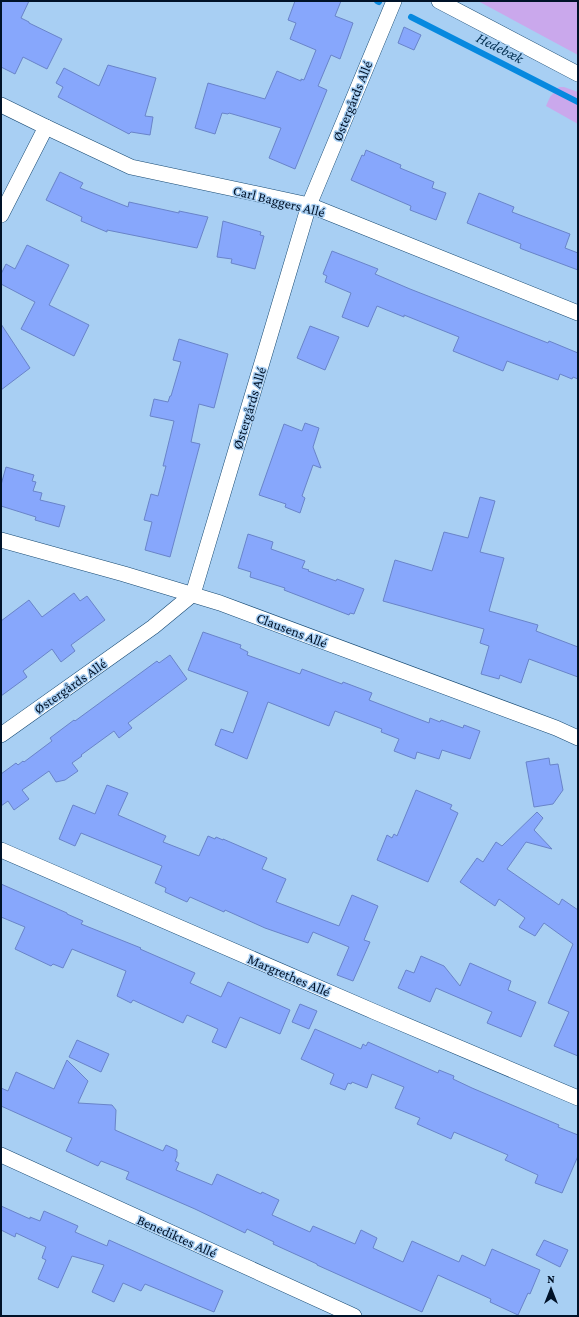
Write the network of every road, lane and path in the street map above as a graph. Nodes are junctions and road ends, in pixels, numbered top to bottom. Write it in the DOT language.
graph roads {
  1 [pos="394,1"];
  2 [pos="439,1"];
  3 [pos="578,74"];
  4 [pos="1,105"];
  5 [pos="46,127"];
  6 [pos="310,205"];
  7 [pos="1,215"];
  8 [pos="578,313"];
  9 [pos="1,540"];
  10 [pos="193,594"];
  11 [pos="1,735"];
  12 [pos="578,738"];
  13 [pos="1,850"];
  14 [pos="578,1098"];
  15 [pos="1,1155"];
  16 [pos="354,1316"];
  1 -- 6 [label="street, Østergårds Allé"];
  2 -- 3 [label="street"];
  4 -- 5 [label="street, Carl Baggers Allé"];
  5 -- 6 [label="street, Carl Baggers Allé"];
  5 -- 7 [label="street"];
  6 -- 8 [label="street, Carl Baggers Allé"];
  6 -- 10 [label="street, Østergårds Allé"];
  9 -- 10 [label="street, Clausens Allé"];
  10 -- 11 [label="street, Østergårds Allé"];
  10 -- 12 [label="street, Clausens Allé"];
  13 -- 14 [label="street, Margrethes Allé"];
  15 -- 16 [label="street, Benediktes Allé"];
}
